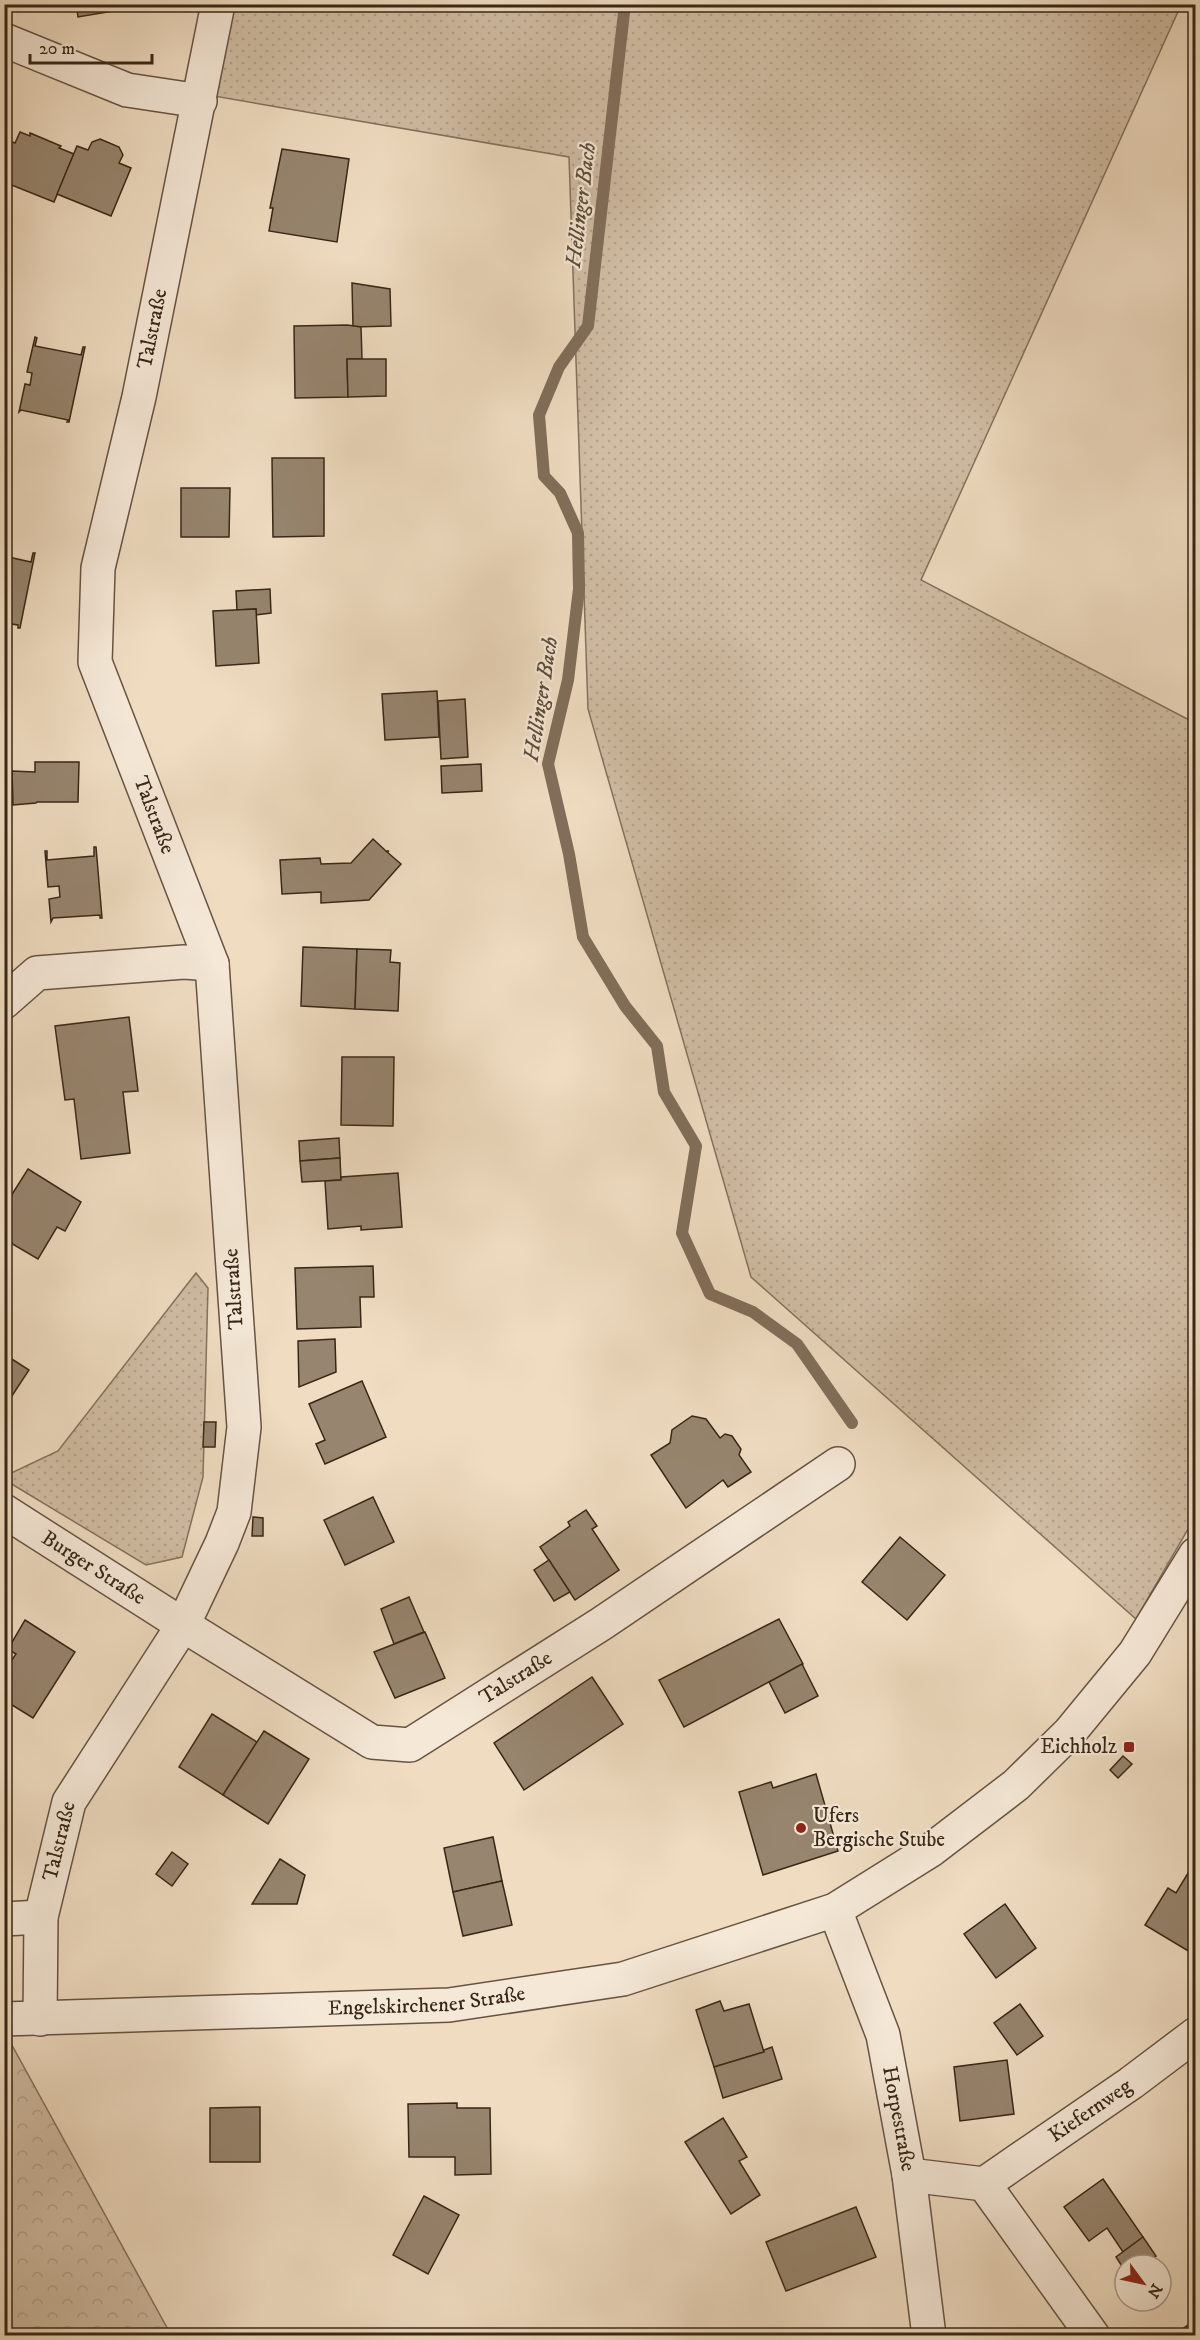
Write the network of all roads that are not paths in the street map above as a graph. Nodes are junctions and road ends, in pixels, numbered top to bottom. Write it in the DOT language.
graph roads {
  1 [pos="218,4"];
  2 [pos="4,40"];
  3 [pos="200,101"];
  4 [pos="212,964"];
  5 [pos="4,1002"];
  6 [pos="838,1464"];
  7 [pos="4,1511"];
  8 [pos="1196,1554"];
  9 [pos="183,1625"];
  10 [pos="835,1910"];
  11 [pos="41,1917"];
  12 [pos="4,1919"];
  13 [pos="4,2019"];
  14 [pos="40,2019"];
  15 [pos="1196,2034"];
  16 [pos="909,2175"];
  17 [pos="984,2184"];
  18 [pos="929,2336"];
  19 [pos="1093,2336"];
  1 -- 3 [label="street, Talstraße"];
  2 -- 3 [label="street"];
  3 -- 4 [label="street, Talstraße"];
  4 -- 5 [label="street"];
  4 -- 9 [label="street, Talstraße"];
  6 -- 9 [label="street, Talstraße"];
  7 -- 9 [label="street, Burger Straße"];
  8 -- 10 [label="street, Engelskirchener Straße"];
  9 -- 11 [label="street, Talstraße"];
  10 -- 14 [label="street, Engelskirchener Straße"];
  10 -- 16 [label="street, Horpestraße"];
  11 -- 12 [label="street"];
  11 -- 14 [label="street, Talstraße"];
  13 -- 14 [label="street, Engelskirchener Straße"];
  15 -- 17 [label="street, Kiefernweg"];
  16 -- 17 [label="street"];
  16 -- 18 [label="street, Horpestraße"];
  17 -- 19 [label="street"];
}
